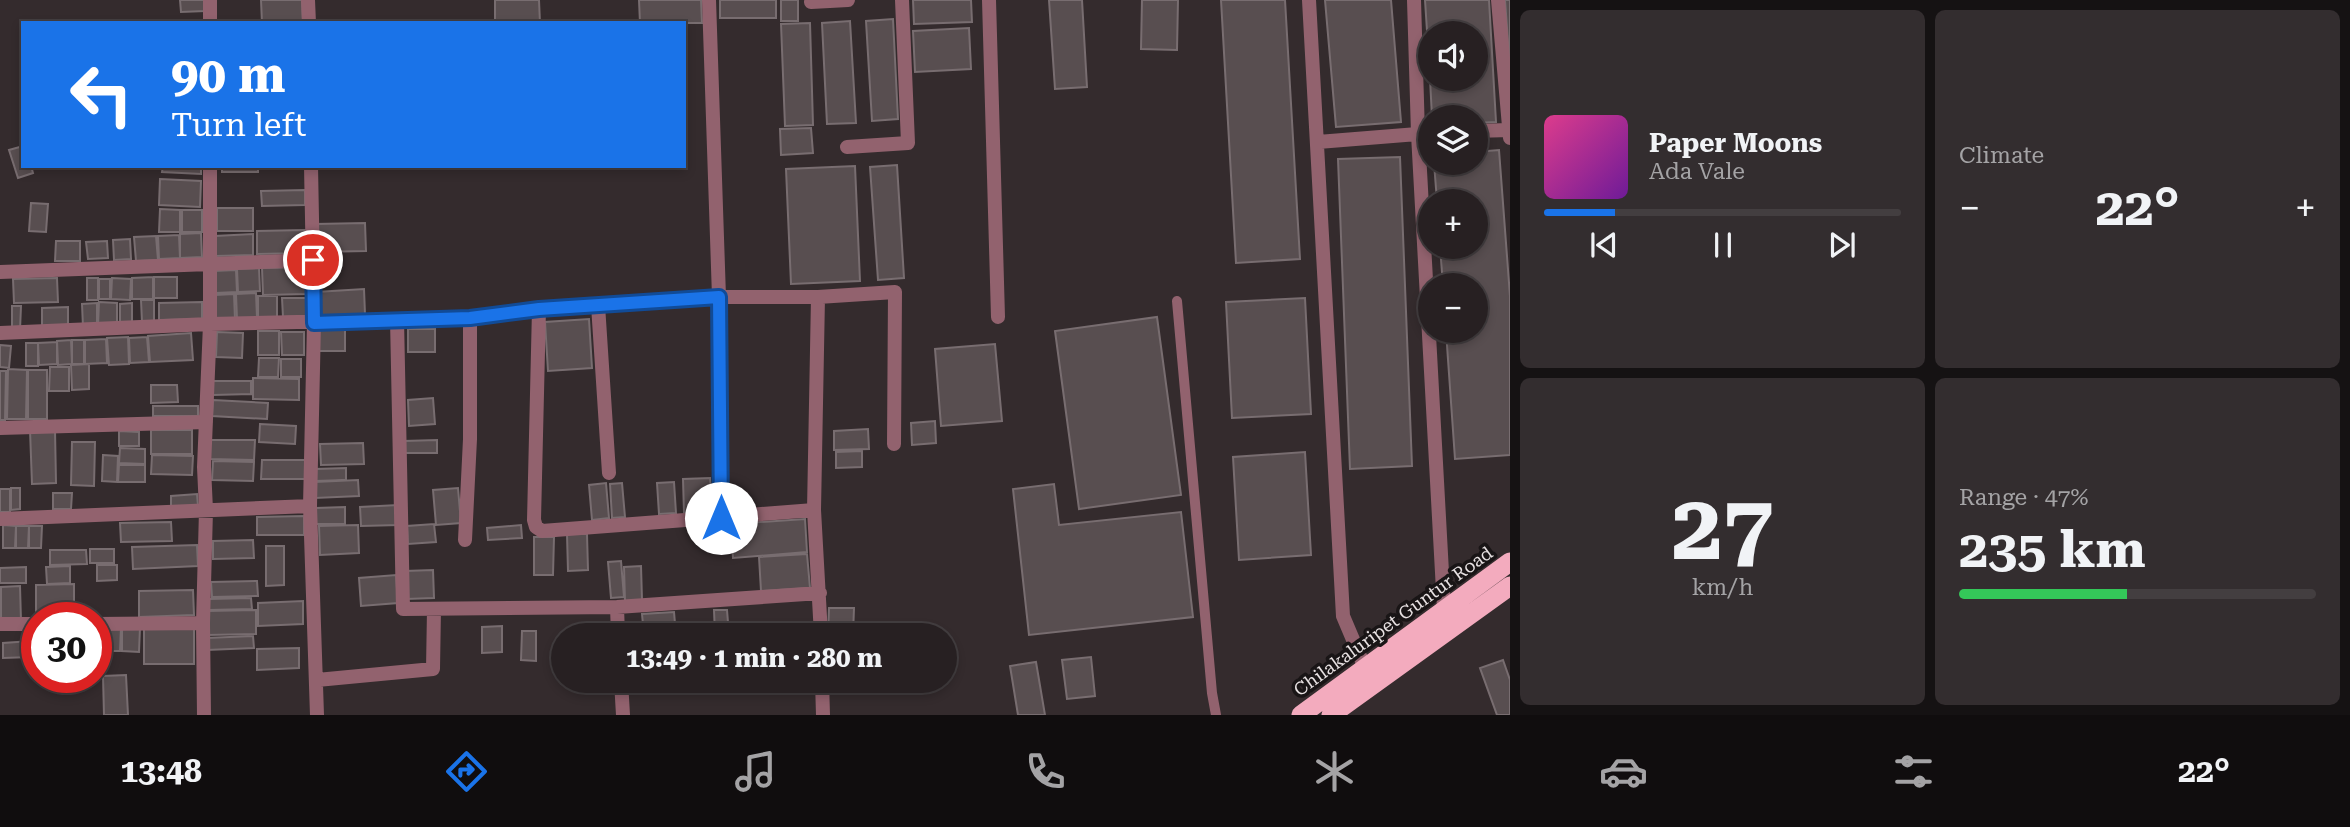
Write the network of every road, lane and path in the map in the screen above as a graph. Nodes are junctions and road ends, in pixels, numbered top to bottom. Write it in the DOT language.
graph roads {
  1 [pos="210,0"];
  2 [pos="308,0"];
  3 [pos="709,0"];
  4 [pos="848,0"];
  5 [pos="902,0"];
  6 [pos="989,0"];
  7 [pos="1309,0"];
  8 [pos="1414,0"];
  9 [pos="1498,0"];
  10 [pos="811,2"];
  11 [pos="210,21"];
  12 [pos="309,21"];
  13 [pos="1422,105"];
  14 [pos="1509,130"];
  15 [pos="1488,131"];
  16 [pos="1418,134"];
  17 [pos="1510,138"];
  18 [pos="1318,142"];
  19 [pos="847,147"];
  20 [pos="210,168"];
  21 [pos="312,168"];
  22 [pos="1426,175"];
  23 [pos="313,260"];
  24 [pos="210,262"];
  25 [pos="0,272"];
  26 [pos="817,296"];
  27 [pos="719,297"];
  28 [pos="1177,301"];
  29 [pos="598,305"];
  30 [pos="539,309"];
  31 [pos="998,317"];
  32 [pos="470,318"];
  33 [pos="397,320"];
  34 [pos="314,323"];
  35 [pos="211,324"];
  36 [pos="0,333"];
  37 [pos="206,422"];
  38 [pos="0,428"];
  39 [pos="894,444"];
  40 [pos="609,473"];
  41 [pos="310,506"];
  42 [pos="206,510"];
  43 [pos="814,510"];
  44 [pos="721,518"];
  45 [pos="0,519"];
  46 [pos="465,540"];
  47 [pos="1510,562"];
  48 [pos="1510,586"];
  49 [pos="820,593"];
  50 [pos="617,607"];
  51 [pos="434,608"];
  52 [pos="1444,609"];
  53 [pos="203,623"];
  54 [pos="618,623"];
  55 [pos="821,623"];
  56 [pos="21,624"];
  57 [pos="112,624"];
  58 [pos="0,625"];
  59 [pos="1370,676"];
  60 [pos="317,680"];
  61 [pos="622,693"];
  62 [pos="822,693"];
  63 [pos="204,715"];
  64 [pos="317,715"];
  65 [pos="623,715"];
  66 [pos="823,715"];
  67 [pos="1216,715"];
  68 [pos="1301,715"];
  69 [pos="1331,715"];
  1 -- 11 [label="street"];
  2 -- 12 [label="street"];
  3 -- 27 [label="street"];
  4 -- 10 [label="street"];
  5 -- 19 [label="street"];
  6 -- 31 [label="street"];
  7 -- 18 [label="street"];
  8 -- 13 [label="street"];
  9 -- 14 [label="street"];
  14 -- 15 [label="street"];
  14 -- 17 [label="street"];
  16 -- 18 [label="street"];
  18 -- 59 [label="street"];
  20 -- 24 [label="street"];
  21 -- 23 [label="street"];
  22 -- 52 [label="street"];
  23 -- 24 [label="street"];
  23 -- 34 [label="street"];
  24 -- 25 [label="street"];
  24 -- 35 [label="street"];
  26 -- 27 [label="street"];
  26 -- 39 [label="street"];
  26 -- 43 [label="street"];
  27 -- 29 [label="street"];
  27 -- 44 [label="street"];
  28 -- 67 [label="lane"];
  29 -- 30 [label="street"];
  29 -- 40 [label="street"];
  30 -- 32 [label="street"];
  30 -- 44 [label="street"];
  32 -- 33 [label="street"];
  32 -- 46 [label="street"];
  33 -- 34 [label="street"];
  33 -- 51 [label="street"];
  34 -- 35 [label="street"];
  34 -- 41 [label="street"];
  35 -- 36 [label="street"];
  35 -- 37 [label="street"];
  37 -- 38 [label="street"];
  37 -- 42 [label="street"];
  41 -- 42 [label="street"];
  41 -- 60 [label="street"];
  42 -- 45 [label="street"];
  42 -- 53 [label="street"];
  43 -- 44 [label="street"];
  43 -- 49 [label="street"];
  47 -- 52 [label="highway, Chilakaluripet Guntur Road"];
  48 -- 59 [label="highway, Chilakaluripet Guntur Road"];
  49 -- 50 [label="street"];
  49 -- 55 [label="street"];
  50 -- 51 [label="street"];
  50 -- 54 [label="street"];
  51 -- 60 [label="street"];
  52 -- 59 [label="highway, Chilakaluripet Guntur Road"];
  53 -- 57 [label="street"];
  53 -- 63 [label="street"];
  56 -- 58 [label="street"];
  59 -- 68 [label="highway, Chilakaluripet Guntur Road"];
  59 -- 69 [label="highway, Chilakaluripet Guntur Road"];
  60 -- 64 [label="street"];
  61 -- 65 [label="street"];
  62 -- 66 [label="street"];
}
